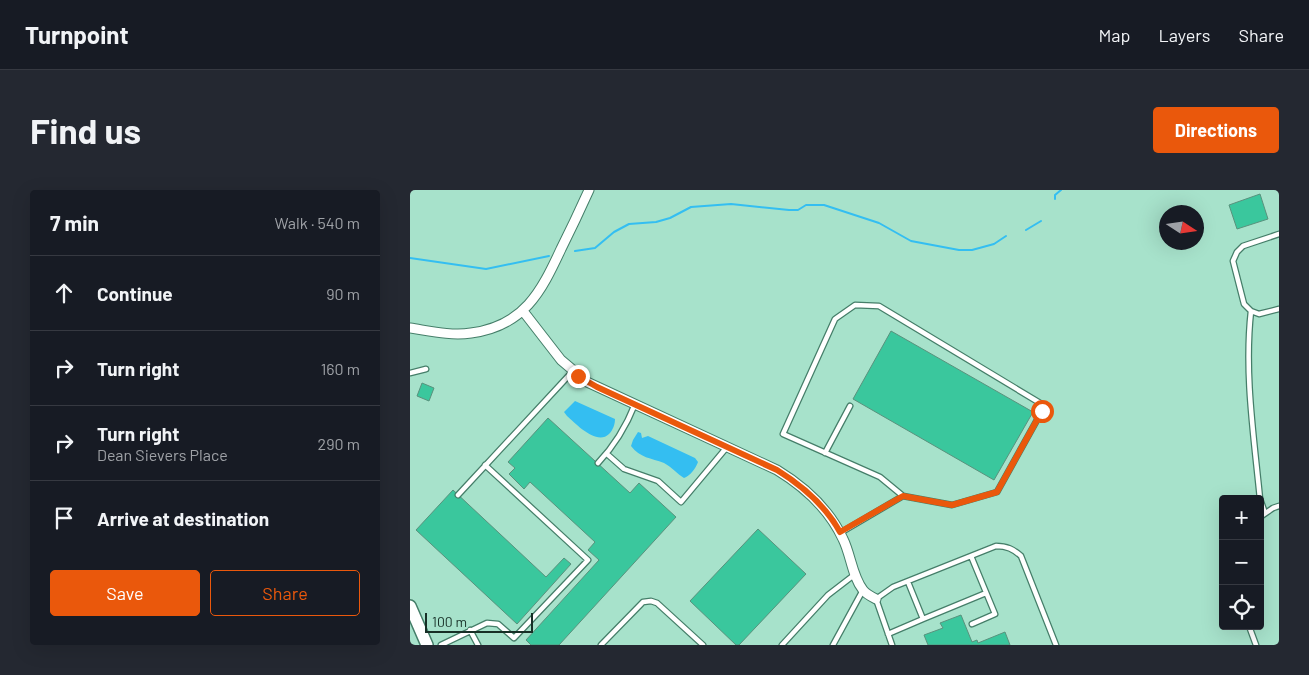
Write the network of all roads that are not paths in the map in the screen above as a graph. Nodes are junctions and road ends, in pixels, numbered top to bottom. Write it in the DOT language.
graph roads {
  1 [pos="590,190"];
  2 [pos="1279,234"];
  3 [pos="1279,309"];
  4 [pos="523,311"];
  5 [pos="1251,311"];
  6 [pos="410,328"];
  7 [pos="426,369"];
  8 [pos="573,371"];
  9 [pos="410,373"];
  10 [pos="635,404"];
  11 [pos="850,406"];
  12 [pos="727,447"];
  13 [pos="825,453"];
  14 [pos="607,454"];
  15 [pos="598,463"];
  16 [pos="485,466"];
  17 [pos="458,495"];
  18 [pos="903,496"];
  19 [pos="1279,506"];
  20 [pos="1265,513"];
  21 [pos="840,532"];
  22 [pos="971,556"];
  23 [pos="855,574"];
  24 [pos="908,582"];
  25 [pos="863,590"];
  26 [pos="986,593"];
  27 [pos="876,599"];
  28 [pos="410,606"];
  29 [pos="923,619"];
  30 [pos="972,624"];
  31 [pos="470,630"];
  32 [pos="1251,630"];
  33 [pos="888,634"];
  34 [pos="427,645"];
  35 [pos="441,645"];
  36 [pos="478,645"];
  37 [pos="601,645"];
  38 [pos="703,645"];
  39 [pos="782,645"];
  40 [pos="832,645"];
  41 [pos="892,645"];
  42 [pos="1056,645"];
  43 [pos="1256,645"];
  1 -- 4 [label="street"];
  2 -- 5 [label="lane"];
  3 -- 5 [label="lane"];
  4 -- 6 [label="street"];
  4 -- 8 [label="street"];
  5 -- 20 [label="lane"];
  7 -- 9 [label="lane"];
  8 -- 10 [label="street"];
  8 -- 16 [label="lane"];
  10 -- 12 [label="street"];
  10 -- 14 [label="lane"];
  11 -- 13 [label="lane"];
  12 -- 14 [label="lane"];
  12 -- 21 [label="street"];
  13 -- 18 [label="lane"];
  13 -- 18 [label="lane"];
  14 -- 15 [label="lane"];
  16 -- 17 [label="lane"];
  16 -- 31 [label="lane"];
  18 -- 21 [label="lane"];
  19 -- 20 [label="lane"];
  21 -- 23 [label="street"];
  22 -- 24 [label="lane"];
  22 -- 26 [label="lane"];
  22 -- 42 [label="lane"];
  23 -- 25 [label="street"];
  23 -- 39 [label="lane"];
  24 -- 27 [label="lane"];
  24 -- 29 [label="lane"];
  25 -- 27 [label="street"];
  25 -- 40 [label="lane"];
  26 -- 29 [label="lane"];
  26 -- 30 [label="lane"];
  27 -- 33 [label="lane"];
  28 -- 34 [label="street"];
  29 -- 33 [label="lane"];
  31 -- 35 [label="lane"];
  31 -- 36 [label="lane"];
  32 -- 43 [label="lane"];
  33 -- 41 [label="lane"];
  37 -- 38 [label="lane"];
}
